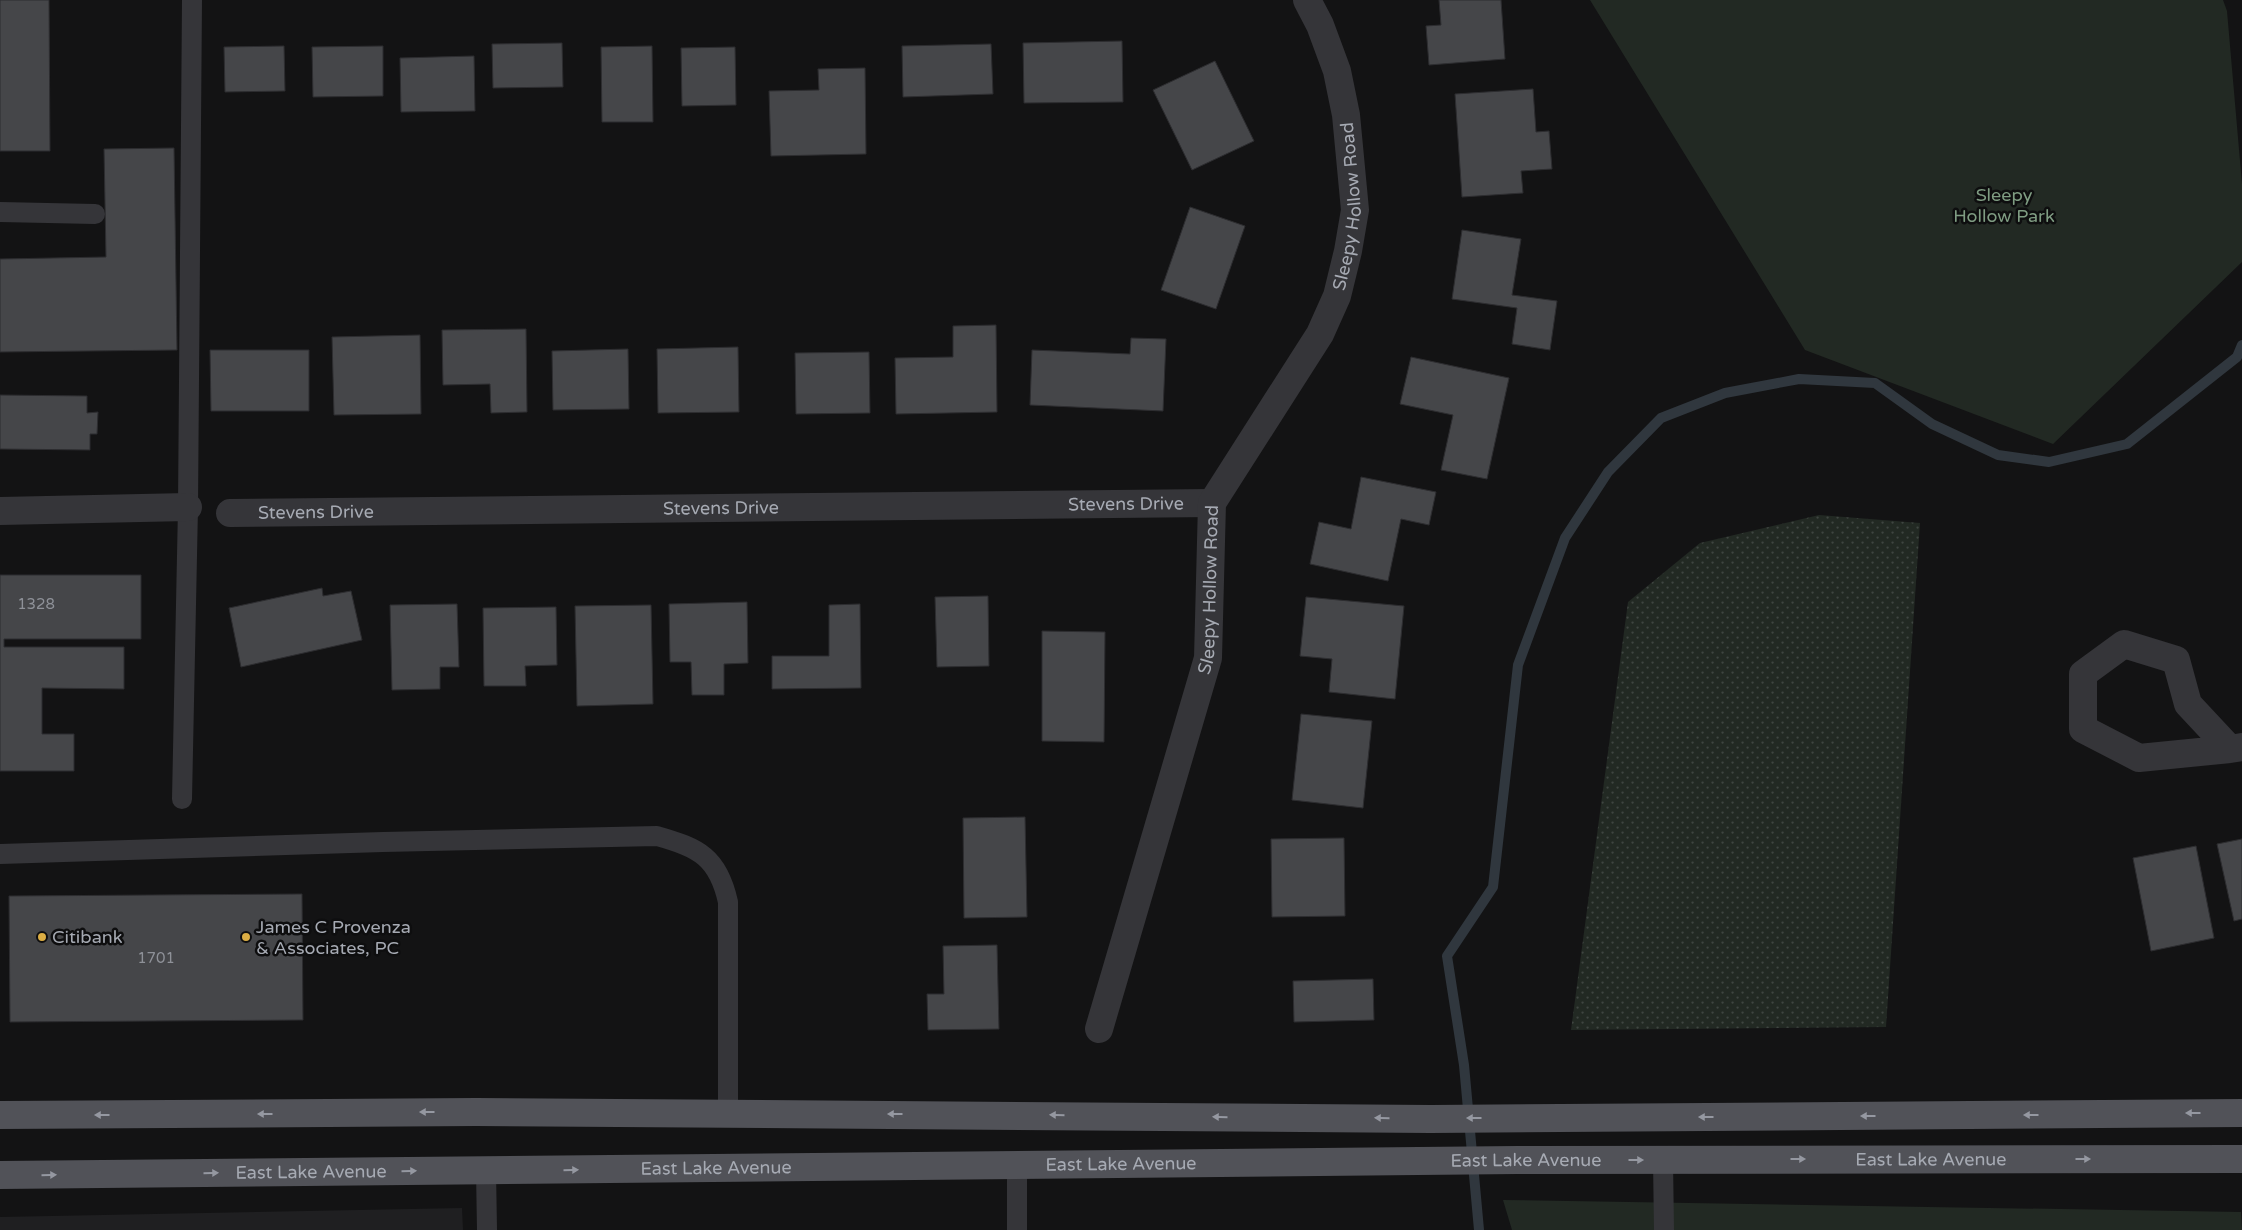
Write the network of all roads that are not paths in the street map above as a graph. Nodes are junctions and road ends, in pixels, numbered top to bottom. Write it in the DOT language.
graph roads {
  1 [pos="192,0"];
  2 [pos="1306,0"];
  3 [pos="0,212"];
  4 [pos="95,214"];
  5 [pos="1212,503"];
  6 [pos="188,506"];
  7 [pos="0,511"];
  8 [pos="230,513"];
  9 [pos="2236,748"];
  10 [pos="182,799"];
  11 [pos="0,854"];
  12 [pos="1099,1029"];
  13 [pos="0,1095"];
  14 [pos="728,1113"];
  15 [pos="2242,1113"];
  16 [pos="0,1115"];
  17 [pos="54,1115"];
  18 [pos="2242,1159"];
  19 [pos="1663,1160"];
  20 [pos="1017,1165"];
  21 [pos="486,1170"];
  22 [pos="0,1176"];
  23 [pos="487,1230"];
  24 [pos="1017,1230"];
  25 [pos="1664,1230"];
  1 -- 6 [label="lane"];
  2 -- 5 [label="street, Sleepy Hollow Road"];
  3 -- 4 [label="lane"];
  5 -- 8 [label="street, Stevens Drive"];
  5 -- 12 [label="street, Sleepy Hollow Road"];
  6 -- 7 [label="street"];
  6 -- 10 [label="lane"];
  9 -- 9 [label="street"];
  11 -- 14 [label="lane"];
  13 -- 17 [label="main road"];
  15 -- 14 [label="main road, one-way"];
  14 -- 17 [label="main road, one-way"];
  16 -- 17 [label="main road"];
  19 -- 18 [label="main road, East Lake Avenue, one-way"];
  20 -- 19 [label="main road, East Lake Avenue, one-way"];
  19 -- 25 [label="lane"];
  21 -- 20 [label="main road, East Lake Avenue, one-way"];
  20 -- 24 [label="lane"];
  22 -- 21 [label="main road, East Lake Avenue, one-way"];
  21 -- 23 [label="lane"];
}
